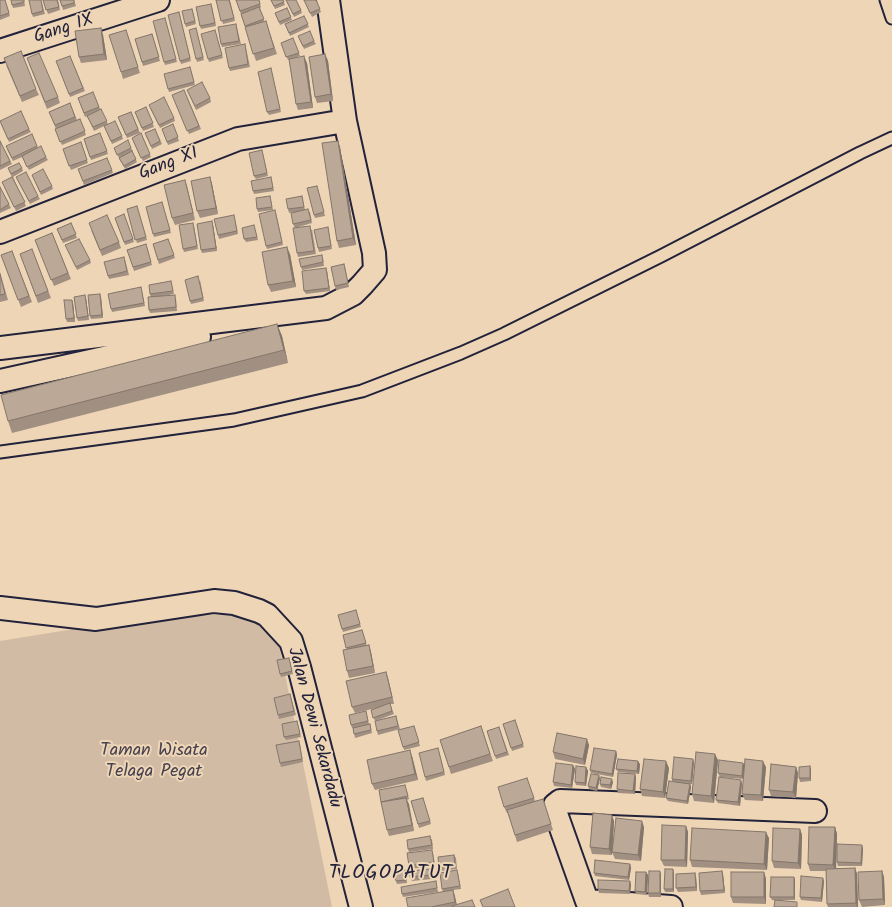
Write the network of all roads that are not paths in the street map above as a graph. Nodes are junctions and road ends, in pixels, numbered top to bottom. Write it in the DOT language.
graph roads {
  1 [pos="158,0"];
  2 [pos="328,0"];
  3 [pos="886,0"];
  4 [pos="892,18"];
  5 [pos="0,51"];
  6 [pos="345,121"];
  7 [pos="892,138"];
  8 [pos="0,232"];
  9 [pos="326,308"];
  10 [pos="0,348"];
  11 [pos="0,381"];
  12 [pos="0,452"];
  13 [pos="0,608"];
  14 [pos="814,810"];
  15 [pos="589,904"];
  16 [pos="361,907"];
  17 [pos="671,907"];
  1 -- 5 [label="street, Gang IX"];
  2 -- 6 [label="street"];
  3 -- 4 [label="lane"];
  6 -- 8 [label="street, Gang XI"];
  6 -- 9 [label="street"];
  7 -- 12 [label="lane"];
  9 -- 10 [label="street"];
  9 -- 11 [label="street"];
  13 -- 16 [label="street, Jalan Dewi Sekardadu"];
  14 -- 15 [label="street"];
  15 -- 17 [label="street"];
}
